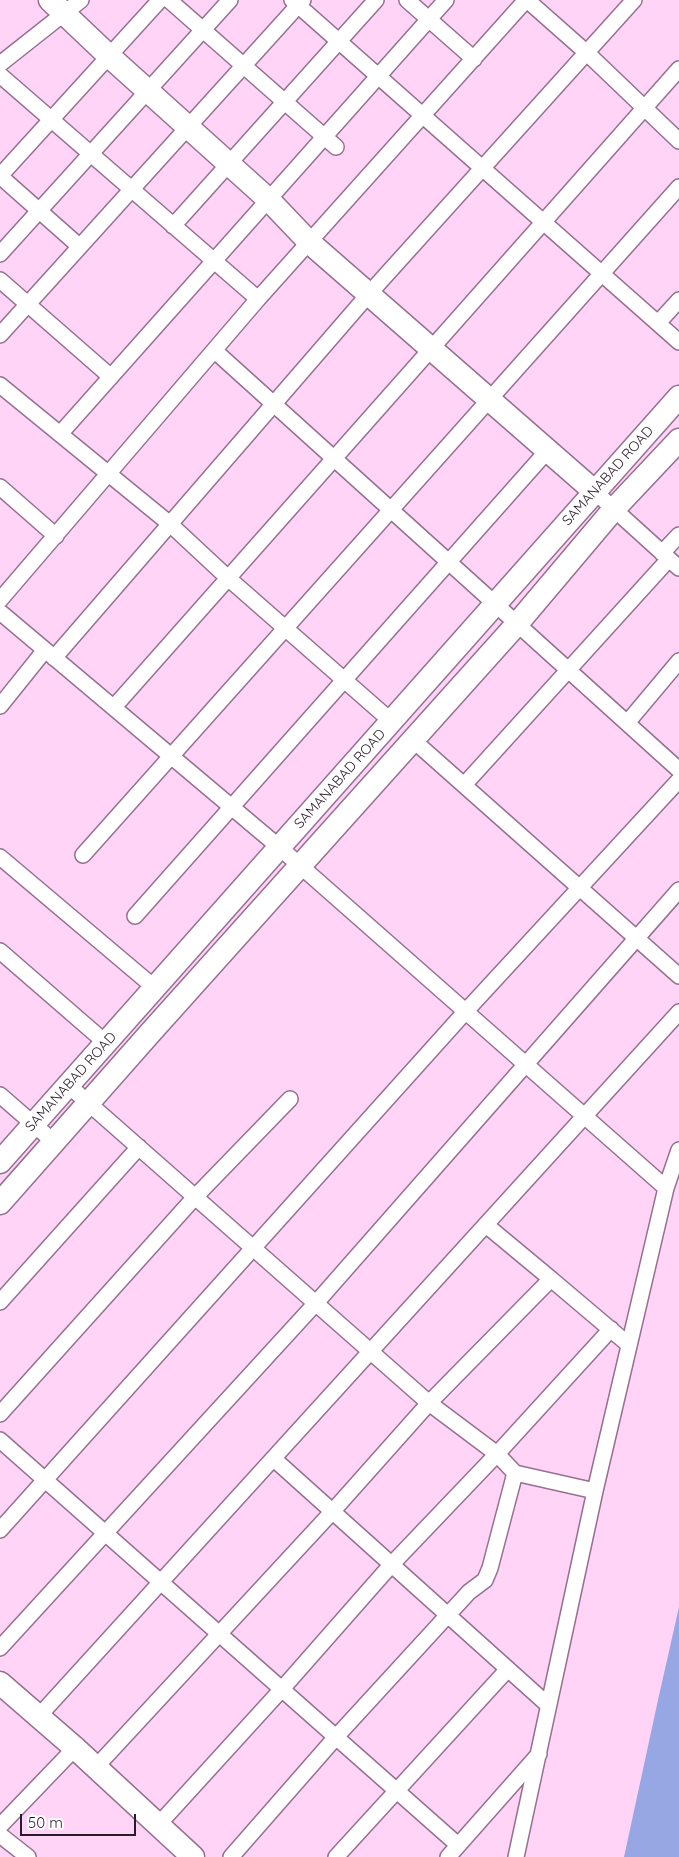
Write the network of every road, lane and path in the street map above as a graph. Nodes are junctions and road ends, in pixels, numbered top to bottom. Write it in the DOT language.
graph roads {
  1 [pos="81,0"];
  2 [pos="160,0"];
  3 [pos="169,0"];
  4 [pos="230,0"];
  5 [pos="376,0"];
  6 [pos="407,0"];
  7 [pos="446,0"];
  8 [pos="527,0"];
  9 [pos="634,0"];
  10 [pos="298,2"];
  11 [pos="57,7"];
  12 [pos="429,20"];
  13 [pos="203,30"];
  14 [pos="339,41"];
  15 [pos="587,52"];
  16 [pos="109,56"];
  17 [pos="474,59"];
  18 [pos="0,64"];
  19 [pos="244,66"];
  20 [pos="679,69"];
  21 [pos="0,75"];
  22 [pos="378,77"];
  23 [pos="148,91"];
  24 [pos="284,102"];
  25 [pos="644,109"];
  26 [pos="422,115"];
  27 [pos="51,120"];
  28 [pos="188,127"];
  29 [pos="679,141"];
  30 [pos="330,142"];
  31 [pos="90,153"];
  32 [pos="229,164"];
  33 [pos="482,168"];
  34 [pos="679,186"];
  35 [pos="131,189"];
  36 [pos="269,200"];
  37 [pos="38,210"];
  38 [pos="543,222"];
  39 [pos="173,226"];
  40 [pos="309,242"];
  41 [pos="79,246"];
  42 [pos="0,254"];
  43 [pos="214,261"];
  44 [pos="601,273"];
  45 [pos="0,280"];
  46 [pos="368,295"];
  47 [pos="258,300"];
  48 [pos="679,300"];
  49 [pos="28,305"];
  50 [pos="658,323"];
  51 [pos="0,336"];
  52 [pos="679,342"];
  53 [pos="430,349"];
  54 [pos="215,351"];
  55 [pos="111,377"];
  56 [pos="0,384"];
  57 [pos="679,397"];
  58 [pos="488,400"];
  59 [pos="273,404"];
  60 [pos="60,434"];
  61 [pos="679,440"];
  62 [pos="548,450"];
  63 [pos="334,458"];
  64 [pos="108,473"];
  65 [pos="0,487"];
  66 [pos="594,491"];
  67 [pos="614,509"];
  68 [pos="390,510"];
  69 [pos="170,524"];
  70 [pos="679,535"];
  71 [pos="56,536"];
  72 [pos="670,560"];
  73 [pos="449,563"];
  74 [pos="228,578"];
  75 [pos="0,600"];
  76 [pos="495,604"];
  77 [pos="0,612"];
  78 [pos="517,624"];
  79 [pos="286,627"];
  80 [pos="50,654"];
  81 [pos="679,661"];
  82 [pos="568,670"];
  83 [pos="346,680"];
  84 [pos="0,706"];
  85 [pos="114,708"];
  86 [pos="391,721"];
  87 [pos="627,723"];
  88 [pos="413,740"];
  89 [pos="171,756"];
  90 [pos="679,770"];
  91 [pos="679,780"];
  92 [pos="464,785"];
  93 [pos="232,807"];
  94 [pos="279,847"];
  95 [pos="83,855"];
  96 [pos="0,857"];
  97 [pos="301,866"];
  98 [pos="580,887"];
  99 [pos="679,890"];
  100 [pos="135,916"];
  101 [pos="637,938"];
  102 [pos="0,951"];
  103 [pos="679,976"];
  104 [pos="155,988"];
  105 [pos="466,1011"];
  106 [pos="679,1012"];
  107 [pos="106,1042"];
  108 [pos="526,1063"];
  109 [pos="68,1085"];
  110 [pos="0,1095"];
  111 [pos="290,1099"];
  112 [pos="88,1102"];
  113 [pos="586,1116"];
  114 [pos="33,1124"];
  115 [pos="54,1142"];
  116 [pos="139,1147"];
  117 [pos="679,1150"];
  118 [pos="0,1162"];
  119 [pos="666,1188"];
  120 [pos="195,1197"];
  121 [pos="0,1203"];
  122 [pos="486,1225"];
  123 [pos="253,1248"];
  124 [pos="551,1279"];
  125 [pos="0,1302"];
  126 [pos="316,1303"];
  127 [pos="610,1329"];
  128 [pos="629,1345"];
  129 [pos="370,1352"];
  130 [pos="429,1403"];
  131 [pos="0,1414"];
  132 [pos="0,1440"];
  133 [pos="497,1454"];
  134 [pos="274,1459"];
  135 [pos="515,1473"];
  136 [pos="45,1480"];
  137 [pos="596,1491"];
  138 [pos="332,1512"];
  139 [pos="0,1530"];
  140 [pos="105,1533"];
  141 [pos="391,1565"];
  142 [pos="160,1581"];
  143 [pos="449,1616"];
  144 [pos="218,1632"];
  145 [pos="0,1648"];
  146 [pos="508,1669"];
  147 [pos="0,1683"];
  148 [pos="282,1689"];
  149 [pos="548,1705"];
  150 [pos="39,1716"];
  151 [pos="336,1737"];
  152 [pos="75,1748"];
  153 [pos="540,1752"];
  154 [pos="96,1767"];
  155 [pos="396,1790"];
  156 [pos="158,1824"];
  157 [pos="0,1826"];
  158 [pos="0,1835"];
  159 [pos="458,1845"];
  160 [pos="28,1857"];
  161 [pos="193,1857"];
  162 [pos="231,1857"];
  163 [pos="336,1857"];
  164 [pos="448,1857"];
  165 [pos="516,1857"];
  1 -- 11 [label="street"];
  2 -- 16 [label="street"];
  3 -- 13 [label="street"];
  4 -- 13 [label="street"];
  5 -- 14 [label="street"];
  6 -- 12 [label="street"];
  7 -- 12 [label="street"];
  8 -- 15 [label="street"];
  8 -- 17 [label="street"];
  9 -- 15 [label="street"];
  10 -- 14 [label="street"];
  10 -- 19 [label="street"];
  11 -- 16 [label="street"];
  11 -- 18 [label="street"];
  12 -- 17 [label="street"];
  12 -- 22 [label="street"];
  13 -- 19 [label="street"];
  13 -- 23 [label="street"];
  14 -- 22 [label="street"];
  14 -- 24 [label="street"];
  15 -- 25 [label="street"];
  15 -- 33 [label="street"];
  16 -- 23 [label="street"];
  16 -- 27 [label="street"];
  17 -- 26 [label="street"];
  19 -- 24 [label="street"];
  19 -- 28 [label="street"];
  20 -- 25 [label="street"];
  21 -- 27 [label="street"];
  22 -- 26 [label="street"];
  22 -- 30 [label="street"];
  23 -- 28 [label="street"];
  23 -- 31 [label="street"];
  24 -- 30 [label="street"];
  24 -- 32 [label="street"];
  25 -- 29 [label="street"];
  25 -- 38 [label="street"];
  26 -- 33 [label="street"];
  26 -- 40 [label="street"];
  27 -- 31 [label="street"];
  27 -- 37 [label="street"];
  28 -- 32 [label="street"];
  28 -- 35 [label="street"];
  30 -- 36 [label="street"];
  31 -- 35 [label="street"];
  31 -- 37 [label="street"];
  32 -- 36 [label="street"];
  32 -- 39 [label="street"];
  33 -- 38 [label="street"];
  33 -- 46 [label="street"];
  34 -- 44 [label="street"];
  35 -- 39 [label="street"];
  35 -- 41 [label="street"];
  36 -- 40 [label="street"];
  36 -- 43 [label="street"];
  37 -- 41 [label="street"];
  37 -- 42 [label="street"];
  38 -- 44 [label="street"];
  38 -- 53 [label="street"];
  39 -- 43 [label="street"];
  40 -- 46 [label="street"];
  40 -- 47 [label="street"];
  41 -- 49 [label="street"];
  43 -- 47 [label="street"];
  43 -- 55 [label="street"];
  44 -- 50 [label="street"];
  44 -- 58 [label="street"];
  45 -- 49 [label="street"];
  46 -- 53 [label="street"];
  46 -- 59 [label="street"];
  47 -- 54 [label="street"];
  48 -- 50 [label="street"];
  49 -- 51 [label="street"];
  49 -- 55 [label="street"];
  50 -- 52 [label="street"];
  53 -- 58 [label="street"];
  53 -- 63 [label="street"];
  54 -- 59 [label="street"];
  54 -- 64 [label="street"];
  55 -- 60 [label="street"];
  56 -- 60 [label="street"];
  57 -- 66 [label="street, SAMANABAD ROAD"];
  58 -- 62 [label="street"];
  58 -- 68 [label="street"];
  59 -- 63 [label="street"];
  59 -- 69 [label="street"];
  60 -- 64 [label="street"];
  61 -- 67 [label="street, SAMANABAD ROAD"];
  62 -- 66 [label="street"];
  62 -- 73 [label="street"];
  63 -- 68 [label="street"];
  63 -- 74 [label="street"];
  64 -- 69 [label="street"];
  64 -- 71 [label="street"];
  65 -- 71 [label="street"];
  66 -- 67 [label="street"];
  66 -- 76 [label="street, SAMANABAD ROAD"];
  67 -- 72 [label="street"];
  67 -- 78 [label="street, SAMANABAD ROAD"];
  68 -- 73 [label="street"];
  68 -- 79 [label="street"];
  69 -- 74 [label="street"];
  69 -- 80 [label="street"];
  70 -- 72 [label="street"];
  71 -- 75 [label="street"];
  72 -- 82 [label="street"];
  73 -- 76 [label="street"];
  73 -- 83 [label="street"];
  74 -- 79 [label="street"];
  74 -- 85 [label="street"];
  76 -- 78 [label="street"];
  76 -- 86 [label="street, SAMANABAD ROAD"];
  77 -- 80 [label="street"];
  78 -- 82 [label="street"];
  78 -- 88 [label="street, SAMANABAD ROAD"];
  79 -- 83 [label="street"];
  79 -- 89 [label="street"];
  80 -- 84 [label="street"];
  80 -- 85 [label="street"];
  81 -- 87 [label="street"];
  82 -- 87 [label="street"];
  82 -- 92 [label="street"];
  83 -- 86 [label="street"];
  83 -- 93 [label="street"];
  85 -- 89 [label="street"];
  86 -- 94 [label="street, SAMANABAD ROAD"];
  87 -- 90 [label="street"];
  88 -- 92 [label="street"];
  88 -- 97 [label="street, SAMANABAD ROAD"];
  89 -- 93 [label="street"];
  89 -- 95 [label="street"];
  91 -- 98 [label="street"];
  92 -- 98 [label="street"];
  93 -- 94 [label="street"];
  93 -- 100 [label="street"];
  94 -- 97 [label="street"];
  94 -- 104 [label="street, SAMANABAD ROAD"];
  96 -- 104 [label="street"];
  97 -- 105 [label="street"];
  97 -- 112 [label="street, SAMANABAD ROAD"];
  98 -- 101 [label="street"];
  98 -- 105 [label="street"];
  99 -- 101 [label="street"];
  101 -- 103 [label="street"];
  101 -- 108 [label="street"];
  102 -- 107 [label="street"];
  104 -- 107 [label="street, SAMANABAD ROAD"];
  105 -- 108 [label="street"];
  105 -- 123 [label="street"];
  106 -- 113 [label="street"];
  107 -- 109 [label="street, SAMANABAD ROAD"];
  108 -- 113 [label="street"];
  108 -- 126 [label="street"];
  109 -- 112 [label="street"];
  109 -- 114 [label="street, SAMANABAD ROAD"];
  110 -- 114 [label="street"];
  111 -- 120 [label="street"];
  112 -- 115 [label="street, SAMANABAD ROAD"];
  112 -- 116 [label="street"];
  113 -- 119 [label="street"];
  113 -- 122 [label="street"];
  114 -- 115 [label="street"];
  114 -- 118 [label="street, SAMANABAD ROAD"];
  115 -- 121 [label="street, SAMANABAD ROAD"];
  116 -- 120 [label="street"];
  116 -- 125 [label="street"];
  117 -- 119 [label="street"];
  119 -- 128 [label="street"];
  120 -- 123 [label="street"];
  120 -- 131 [label="street"];
  122 -- 124 [label="street"];
  122 -- 129 [label="street"];
  123 -- 126 [label="street"];
  123 -- 136 [label="street"];
  124 -- 127 [label="street"];
  124 -- 130 [label="street"];
  126 -- 129 [label="street"];
  126 -- 140 [label="street"];
  127 -- 128 [label="street"];
  127 -- 133 [label="street"];
  128 -- 137 [label="street"];
  129 -- 130 [label="street"];
  129 -- 134 [label="street"];
  130 -- 133 [label="street"];
  130 -- 138 [label="street"];
  132 -- 136 [label="street"];
  133 -- 135 [label="street"];
  133 -- 141 [label="street"];
  134 -- 138 [label="street"];
  134 -- 142 [label="street"];
  135 -- 137 [label="street"];
  135 -- 143 [label="street"];
  136 -- 139 [label="street"];
  136 -- 140 [label="street"];
  137 -- 149 [label="street"];
  138 -- 141 [label="street"];
  138 -- 144 [label="street"];
  140 -- 142 [label="street"];
  140 -- 145 [label="street"];
  141 -- 143 [label="street"];
  141 -- 148 [label="street"];
  142 -- 144 [label="street"];
  142 -- 150 [label="street"];
  143 -- 146 [label="street"];
  143 -- 151 [label="street"];
  144 -- 148 [label="street"];
  144 -- 154 [label="street"];
  146 -- 149 [label="street"];
  146 -- 155 [label="street"];
  147 -- 150 [label="street"];
  148 -- 151 [label="street"];
  148 -- 156 [label="street"];
  149 -- 153 [label="street"];
  150 -- 152 [label="street"];
  151 -- 155 [label="street"];
  151 -- 162 [label="street"];
  152 -- 154 [label="street"];
  152 -- 157 [label="street"];
  153 -- 159 [label="street"];
  153 -- 165 [label="street"];
  154 -- 156 [label="street"];
  155 -- 159 [label="street"];
  155 -- 163 [label="street"];
  156 -- 161 [label="street"];
  158 -- 160 [label="street"];
  159 -- 164 [label="street"];
}
